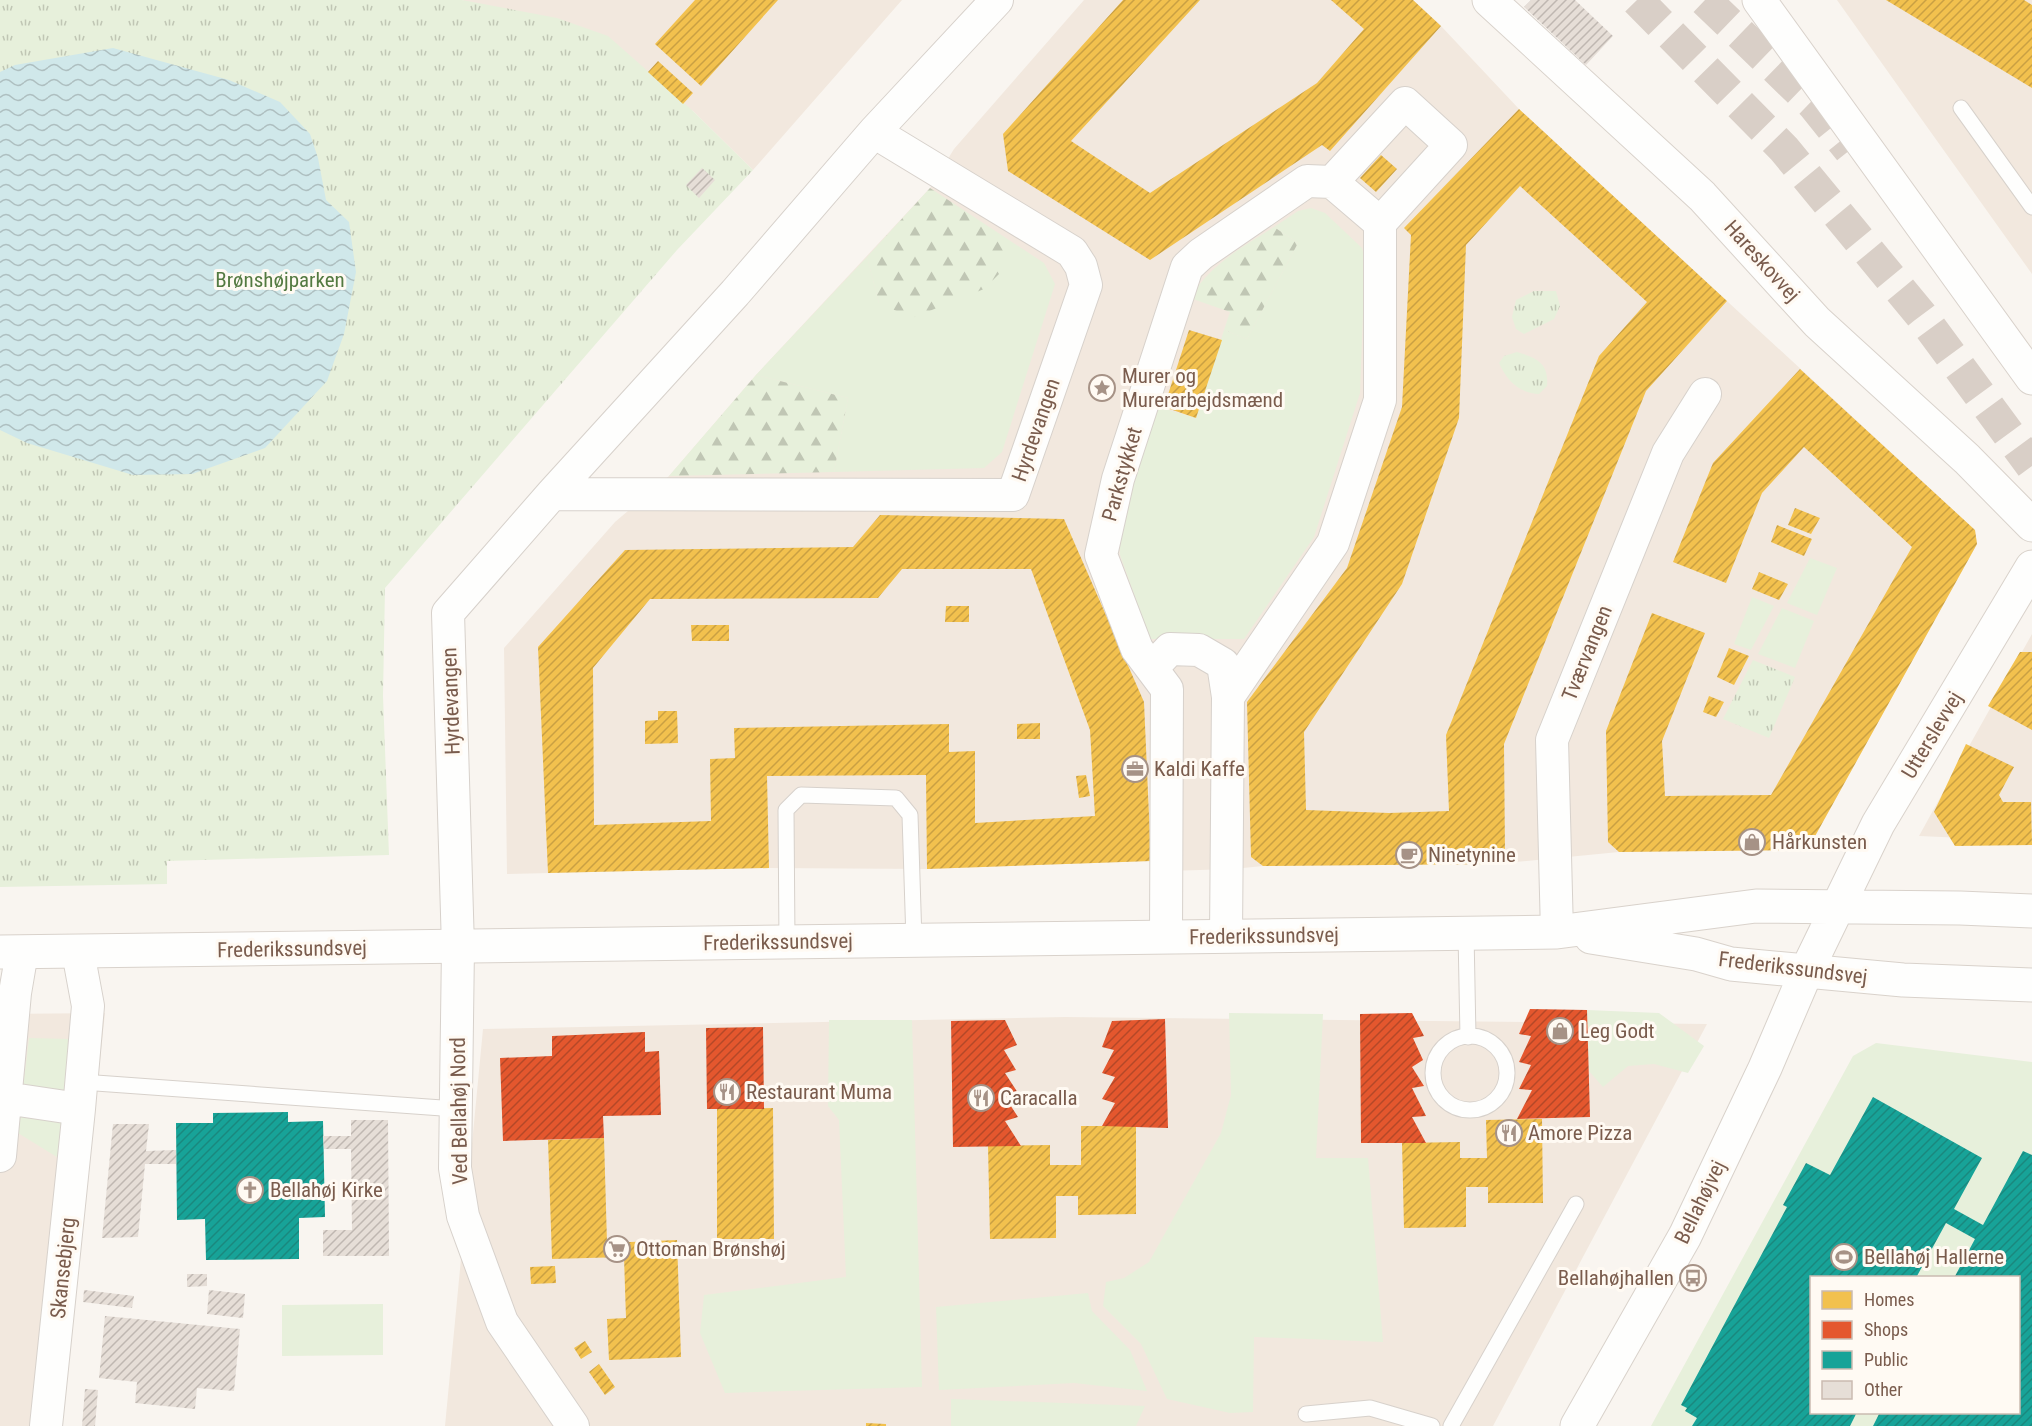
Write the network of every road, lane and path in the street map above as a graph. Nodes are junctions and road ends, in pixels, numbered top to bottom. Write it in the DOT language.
graph roads {
  1 [pos="997,0"];
  2 [pos="1489,0"];
  3 [pos="1759,0"];
  4 [pos="1961,108"];
  5 [pos="874,132"];
  6 [pos="1332,182"];
  7 [pos="2032,207"];
  8 [pos="1380,223"];
  9 [pos="2032,378"];
  10 [pos="1705,394"];
  11 [pos="552,494"];
  12 [pos="2032,525"];
  13 [pos="2032,567"];
  14 [pos="1152,668"];
  15 [pos="1228,697"];
  16 [pos="1837,906"];
  17 [pos="2032,911"];
  18 [pos="1557,932"];
  19 [pos="1466,933"];
  20 [pos="1226,936"];
  21 [pos="1166,937"];
  22 [pos="914,941"];
  23 [pos="787,942"];
  24 [pos="458,947"];
  25 [pos="11,952"];
  26 [pos="78,952"];
  27 [pos="1807,970"];
  28 [pos="2032,985"];
  29 [pos="1468,1036"];
  30 [pos="81,1095"];
  31 [pos="5,1098"];
  32 [pos="456,1109"];
  33 [pos="0,1156"];
  34 [pos="1576,1204"];
  35 [pos="1306,1414"];
  36 [pos="46,1426"];
  37 [pos="573,1426"];
  38 [pos="1432,1426"];
  39 [pos="1451,1426"];
  40 [pos="1577,1426"];
  1 -- 5 [label="street, Hyrdevangen"];
  2 -- 12 [label="main road, Hareskovvej"];
  3 -- 9 [label="main road"];
  4 -- 7 [label="lane"];
  5 -- 11 [label="street, Hyrdevangen"];
  5 -- 11 [label="street, Hyrdevangen"];
  6 -- 8 [label="street"];
  6 -- 8 [label="street"];
  6 -- 14 [label="street, Parkstykket"];
  8 -- 15 [label="street"];
  10 -- 18 [label="street, Tværvangen"];
  11 -- 24 [label="street, Hyrdevangen"];
  13 -- 16 [label="main road, Utterslevvej"];
  14 -- 15 [label="street"];
  14 -- 21 [label="street, Parkstykket"];
  15 -- 20 [label="street"];
  16 -- 17 [label="main road, Frederikssundsvej"];
  16 -- 18 [label="main road, Frederikssundsvej"];
  16 -- 27 [label="main road, Utterslevvej"];
  18 -- 19 [label="main road, Frederikssundsvej"];
  18 -- 27 [label="main road, Frederikssundsvej"];
  19 -- 20 [label="main road, Frederikssundsvej"];
  19 -- 29 [label="lane"];
  20 -- 21 [label="main road, Frederikssundsvej"];
  21 -- 22 [label="main road, Frederikssundsvej"];
  22 -- 23 [label="main road, Frederikssundsvej"];
  22 -- 23 [label="lane"];
  23 -- 24 [label="main road, Frederikssundsvej"];
  24 -- 26 [label="main road, Frederikssundsvej"];
  24 -- 32 [label="street, Ved Bellahøj Nord"];
  25 -- 26 [label="main road, Frederikssundsvej"];
  25 -- 31 [label="street"];
  26 -- 30 [label="street, Skansebjerg"];
  27 -- 28 [label="main road, Frederikssundsvej"];
  27 -- 40 [label="main road, Bellahøjvej"];
  29 -- 29 [label="lane"];
  30 -- 31 [label="street"];
  30 -- 32 [label="lane"];
  30 -- 36 [label="street, Skansebjerg"];
  31 -- 33 [label="street"];
  32 -- 37 [label="street, Ved Bellahøj Nord"];
  34 -- 39 [label="lane"];
  35 -- 38 [label="lane"];
}
